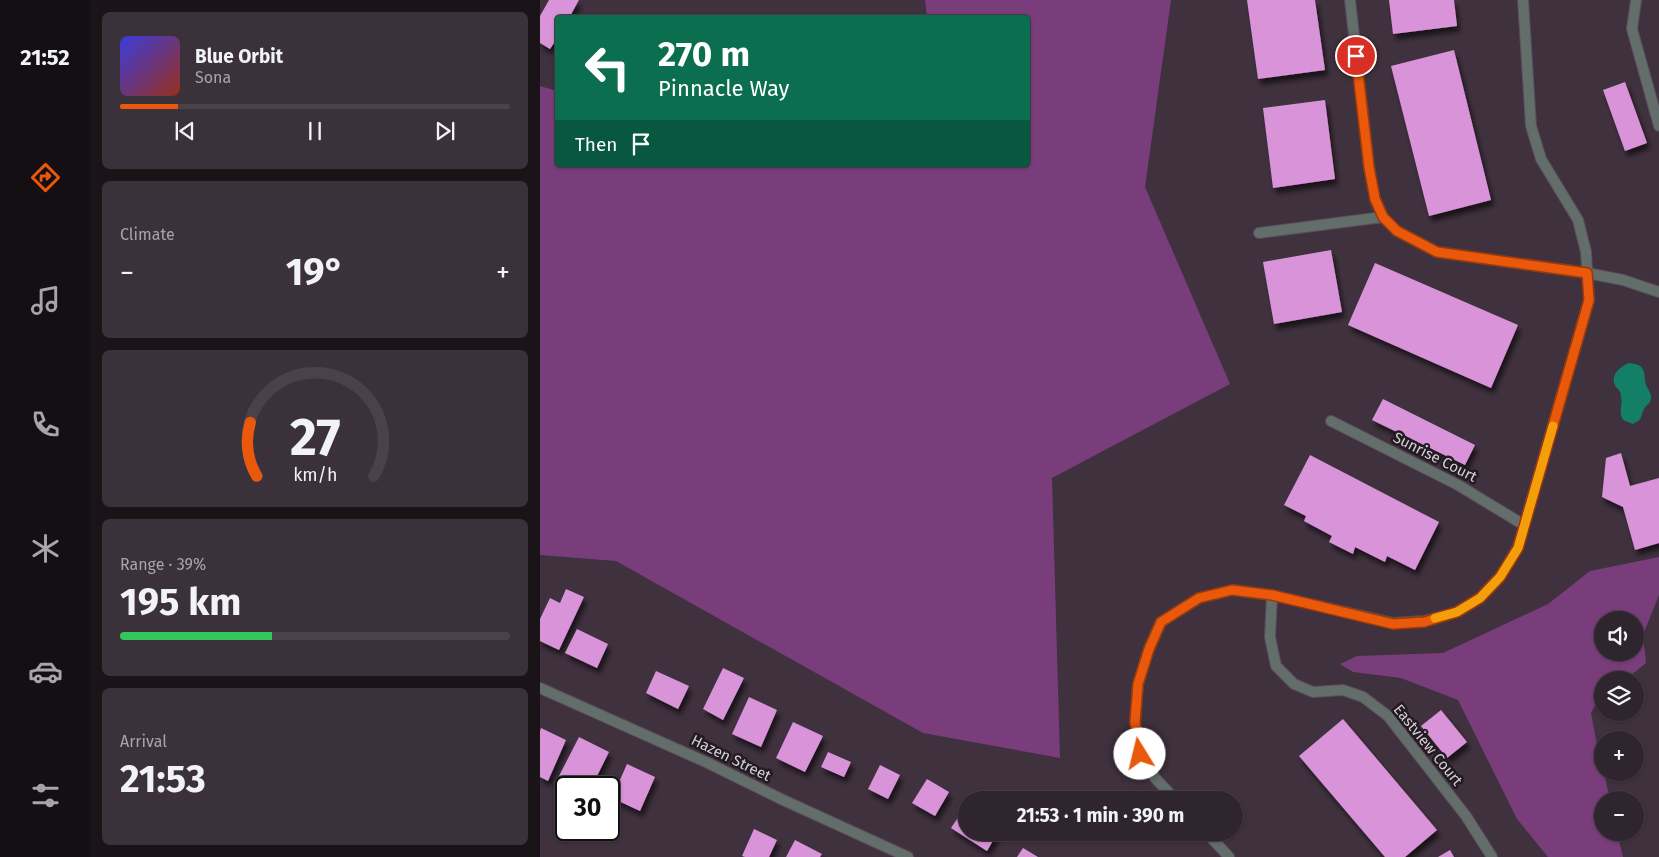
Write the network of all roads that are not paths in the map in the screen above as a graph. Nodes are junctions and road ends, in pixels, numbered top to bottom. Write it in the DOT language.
graph roads {
  1 [pos="1350,0"];
  2 [pos="1523,0"];
  3 [pos="1636,0"];
  4 [pos="1659,126"];
  5 [pos="1383,217"];
  6 [pos="1259,233"];
  7 [pos="1587,273"];
  8 [pos="1659,292"];
  9 [pos="1331,421"];
  10 [pos="1524,524"];
  11 [pos="1272,595"];
  12 [pos="540,688"];
  13 [pos="1167,791"];
  14 [pos="1214,841"];
  15 [pos="908,857"];
  16 [pos="1229,857"];
  17 [pos="1492,857"];
  1 -- 5 [label="street"];
  2 -- 7 [label="street"];
  3 -- 4 [label="street"];
  5 -- 6 [label="street"];
  5 -- 7 [label="street"];
  7 -- 8 [label="street"];
  7 -- 10 [label="street"];
  9 -- 10 [label="street, Sunrise Court"];
  10 -- 11 [label="street"];
  11 -- 13 [label="street"];
  11 -- 17 [label="street, Eastview Court"];
  12 -- 15 [label="street, Hazen Street"];
  14 -- 16 [label="street"];
}
